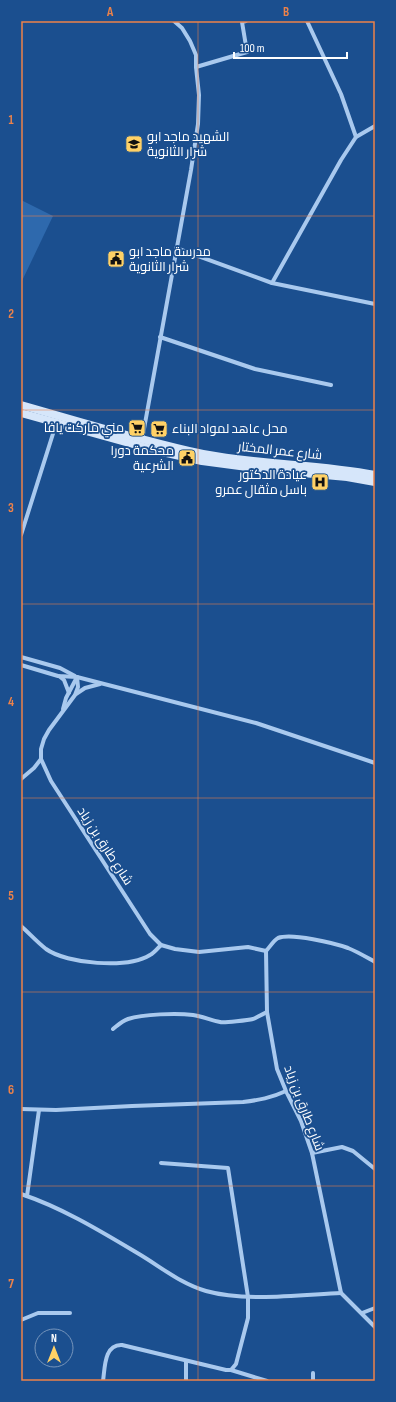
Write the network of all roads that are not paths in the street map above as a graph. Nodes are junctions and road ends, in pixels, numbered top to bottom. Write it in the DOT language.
graph roads {
  1 [pos="174,21"];
  2 [pos="246,21"];
  3 [pos="307,21"];
  4 [pos="196,67"];
  5 [pos="375,126"];
  6 [pos="356,138"];
  7 [pos="176,248"];
  8 [pos="272,283"];
  9 [pos="375,298"];
  10 [pos="374,304"];
  11 [pos="160,337"];
  12 [pos="331,385"];
  13 [pos="21,405"];
  14 [pos="21,413"];
  15 [pos="57,419"];
  16 [pos="141,443"];
  17 [pos="375,475"];
  18 [pos="375,482"];
  19 [pos="21,536"];
  20 [pos="21,657"];
  21 [pos="21,665"];
  22 [pos="58,676"];
  23 [pos="77,677"];
  24 [pos="102,683"];
  25 [pos="69,693"];
  26 [pos="76,694"];
  27 [pos="63,709"];
  28 [pos="41,759"];
  29 [pos="375,763"];
  30 [pos="21,779"];
  31 [pos="21,926"];
  32 [pos="161,945"];
  33 [pos="266,952"];
  34 [pos="375,962"];
  35 [pos="267,1012"];
  36 [pos="113,1029"];
  37 [pos="286,1091"];
  38 [pos="21,1109"];
  39 [pos="40,1110"];
  40 [pos="312,1153"];
  41 [pos="161,1162"];
  42 [pos="375,1169"];
  43 [pos="21,1194"];
  44 [pos="27,1196"];
  45 [pos="341,1293"];
  46 [pos="248,1297"];
  47 [pos="375,1308"];
  48 [pos="70,1313"];
  49 [pos="362,1313"];
  50 [pos="21,1320"];
  51 [pos="375,1326"];
  52 [pos="186,1361"];
  53 [pos="231,1370"];
  54 [pos="313,1373"];
  55 [pos="103,1381"];
  56 [pos="186,1381"];
  57 [pos="267,1381"];
  58 [pos="313,1381"];
  1 -- 4 [label="street"];
  2 -- 4 [label="street"];
  3 -- 6 [label="street"];
  4 -- 7 [label="street"];
  5 -- 6 [label="street"];
  6 -- 8 [label="street"];
  7 -- 8 [label="street"];
  7 -- 11 [label="street"];
  8 -- 10 [label="street"];
  9 -- 10 [label="street"];
  11 -- 12 [label="street"];
  11 -- 16 [label="street"];
  13 -- 15 [label="main road, شارع عمر المختار"];
  14 -- 15 [label="main road, شارع عمر المختار"];
  15 -- 16 [label="main road, شارع عمر المختار"];
  15 -- 19 [label="street"];
  16 -- 17 [label="main road, شارع عمر المختار"];
  16 -- 18 [label="main road, شارع عمر المختار"];
  20 -- 23 [label="street"];
  21 -- 22 [label="street"];
  22 -- 23 [label="street"];
  22 -- 25 [label="street"];
  23 -- 24 [label="street"];
  23 -- 25 [label="street"];
  23 -- 26 [label="street"];
  24 -- 26 [label="street"];
  24 -- 29 [label="street"];
  25 -- 27 [label="street"];
  26 -- 27 [label="street"];
  27 -- 28 [label="street"];
  28 -- 30 [label="street"];
  28 -- 32 [label="street, شارع طارق بن زياد"];
  31 -- 32 [label="street"];
  32 -- 33 [label="street"];
  33 -- 34 [label="street"];
  33 -- 35 [label="street, شارع طارق بن زياد"];
  35 -- 36 [label="street"];
  35 -- 37 [label="street, شارع طارق بن زياد"];
  37 -- 39 [label="street"];
  37 -- 40 [label="street, شارع طارق بن زياد"];
  38 -- 39 [label="street"];
  39 -- 44 [label="street"];
  40 -- 42 [label="street"];
  40 -- 45 [label="street, شارع طارق بن زياد"];
  41 -- 46 [label="street"];
  43 -- 44 [label="street"];
  44 -- 46 [label="street"];
  45 -- 46 [label="street"];
  45 -- 49 [label="street"];
  46 -- 53 [label="street"];
  47 -- 49 [label="street"];
  48 -- 50 [label="street"];
  49 -- 51 [label="street"];
  52 -- 53 [label="street"];
  52 -- 55 [label="street"];
  52 -- 56 [label="street"];
  53 -- 57 [label="street"];
  54 -- 58 [label="street"];
}
